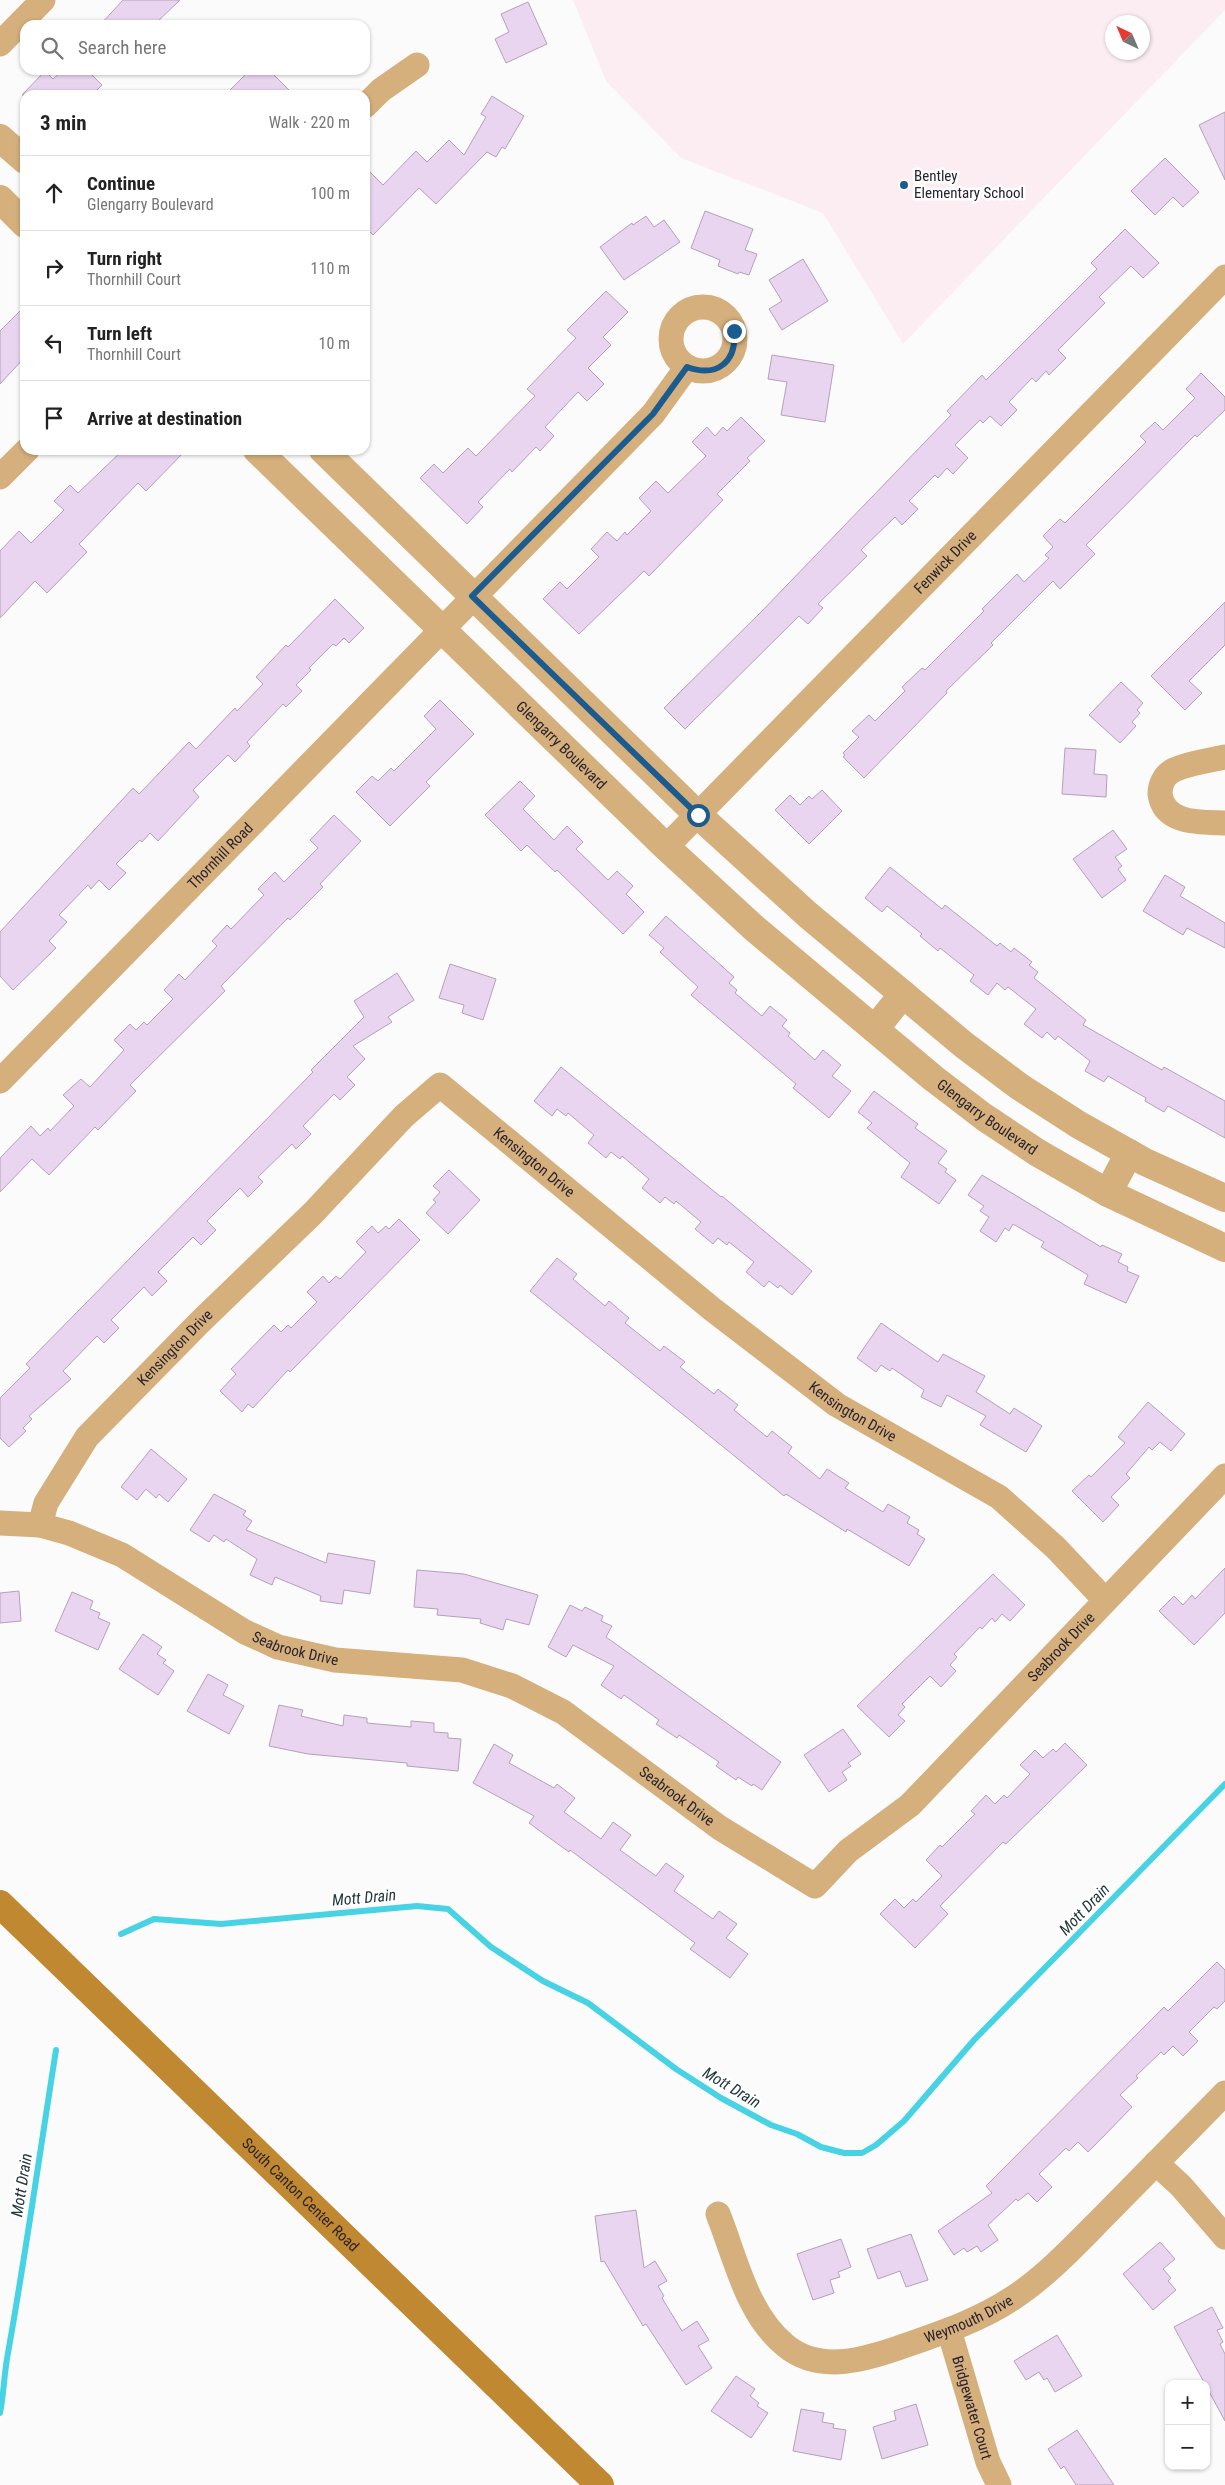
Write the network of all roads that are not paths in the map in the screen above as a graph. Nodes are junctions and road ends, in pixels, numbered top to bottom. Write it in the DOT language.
graph roads {
  1 [pos="43,0"];
  2 [pos="23,20"];
  3 [pos="20,24"];
  4 [pos="0,44"];
  5 [pos="417,65"];
  6 [pos="370,101"];
  7 [pos="0,138"];
  8 [pos="20,156"];
  9 [pos="0,199"];
  10 [pos="20,219"];
  11 [pos="1225,277"];
  12 [pos="687,367"];
  13 [pos="22,455"];
  14 [pos="262,455"];
  15 [pos="328,455"];
  16 [pos="0,477"];
  17 [pos="472,596"];
  18 [pos="440,629"];
  19 [pos="1225,756"];
  20 [pos="698,815"];
  21 [pos="1225,823"];
  22 [pos="666,847"];
  23 [pos="903,994"];
  24 [pos="874,1029"];
  25 [pos="0,1081"];
  26 [pos="1129,1153"];
  27 [pos="1108,1193"];
  28 [pos="1225,1198"];
  29 [pos="1225,1248"];
  30 [pos="1225,1476"];
  31 [pos="0,1523"];
  32 [pos="40,1525"];
  33 [pos="1105,1600"];
  34 [pos="0,1904"];
  35 [pos="1225,2093"];
  36 [pos="1156,2163"];
  37 [pos="718,2214"];
  38 [pos="1225,2237"];
  39 [pos="949,2330"];
  40 [pos="600,2485"];
  41 [pos="998,2485"];
  1 -- 2 [label="street"];
  3 -- 4 [label="street"];
  5 -- 6 [label="street"];
  7 -- 8 [label="street"];
  9 -- 10 [label="street"];
  11 -- 20 [label="street, Fenwick Drive"];
  12 -- 17 [label="street, Thornhill Road"];
  13 -- 16 [label="street"];
  14 -- 18 [label="street, Glengarry Boulevard"];
  15 -- 17 [label="street"];
  17 -- 18 [label="street, Thornhill Road"];
  17 -- 20 [label="street"];
  18 -- 22 [label="street, Glengarry Boulevard"];
  18 -- 25 [label="street, Thornhill Road"];
  19 -- 21 [label="street"];
  20 -- 22 [label="street, Fenwick Drive"];
  20 -- 23 [label="street"];
  22 -- 24 [label="street, Glengarry Boulevard"];
  23 -- 24 [label="street"];
  23 -- 26 [label="street"];
  24 -- 27 [label="street, Glengarry Boulevard"];
  26 -- 27 [label="street"];
  26 -- 28 [label="street"];
  27 -- 29 [label="street, Glengarry Boulevard"];
  30 -- 33 [label="street, Seabrook Drive"];
  31 -- 32 [label="street, Seabrook Drive"];
  32 -- 33 [label="street, Seabrook Drive"];
  32 -- 33 [label="street, Kensington Drive"];
  34 -- 40 [label="main road, South Canton Center Road"];
  35 -- 36 [label="street, Weymouth Drive"];
  36 -- 38 [label="street"];
  36 -- 39 [label="street, Weymouth Drive"];
  37 -- 39 [label="street, Weymouth Drive"];
  39 -- 41 [label="street, Bridgewater Court"];
}
